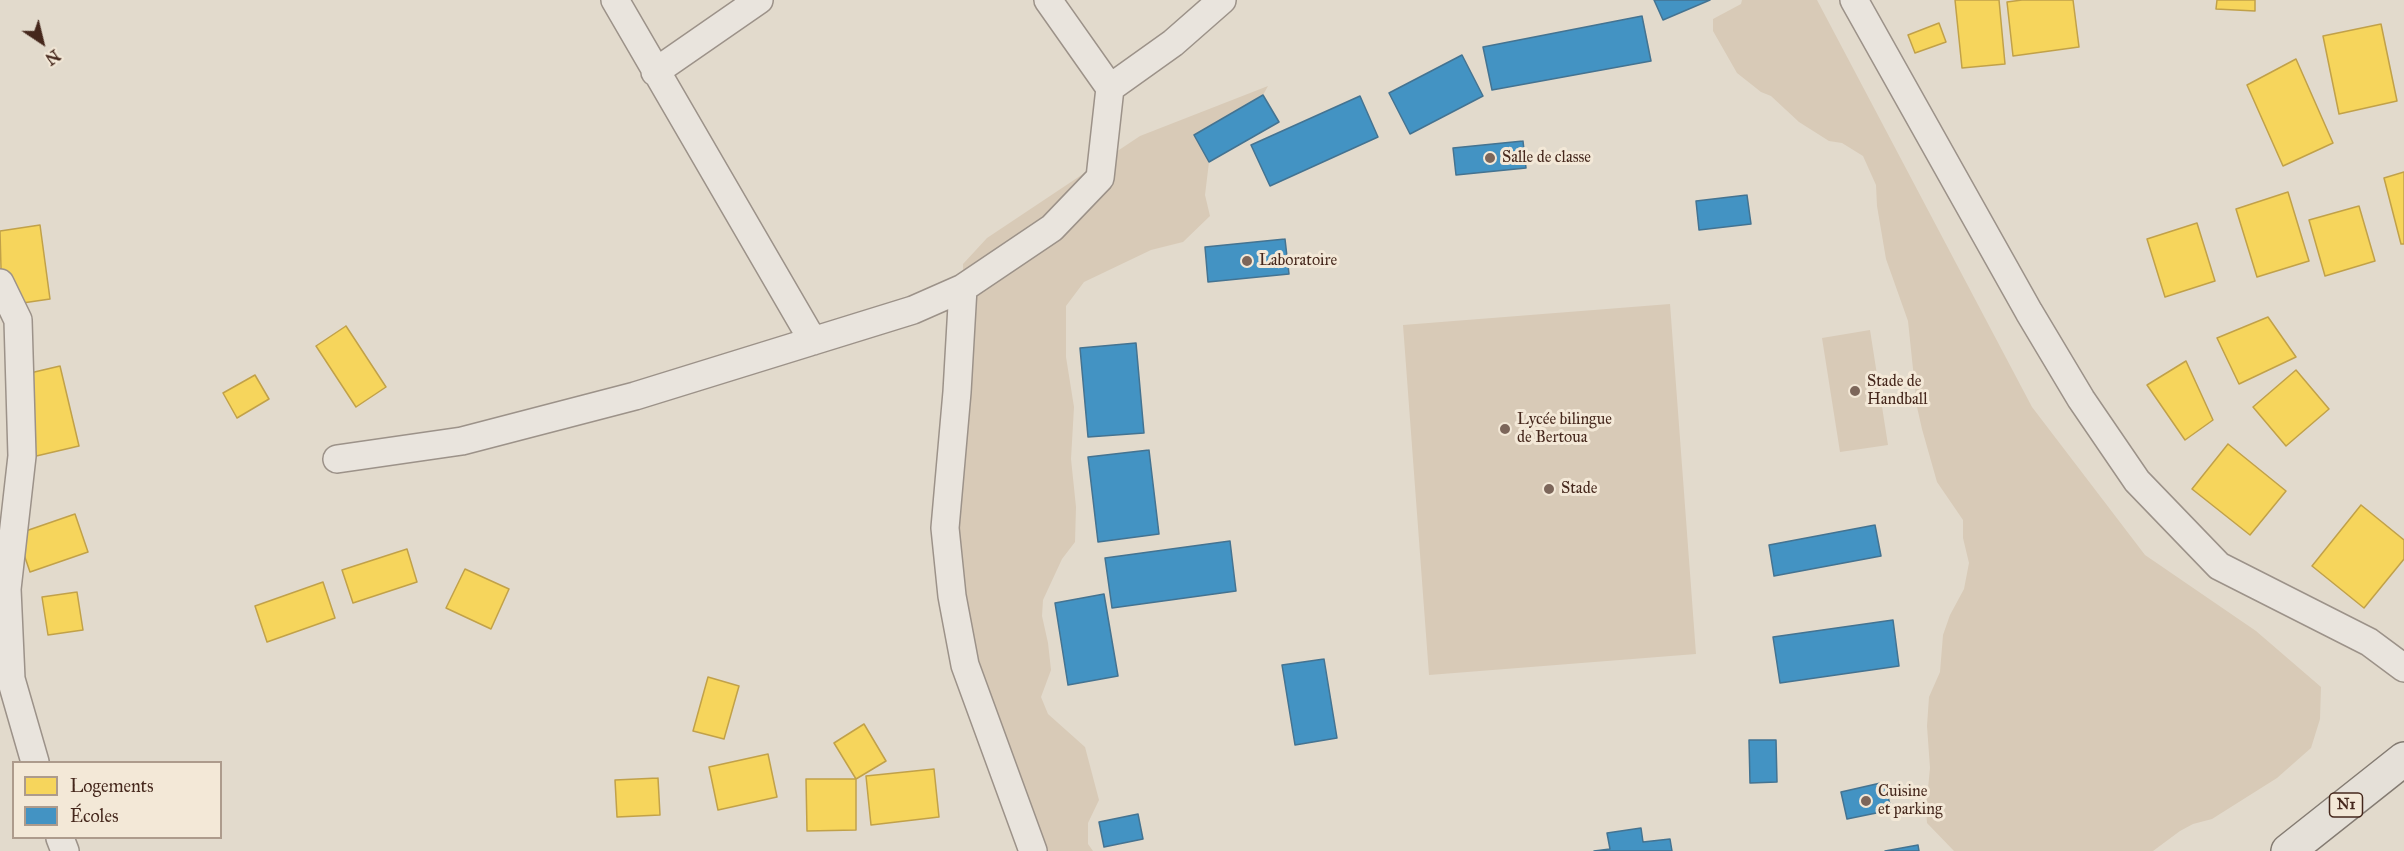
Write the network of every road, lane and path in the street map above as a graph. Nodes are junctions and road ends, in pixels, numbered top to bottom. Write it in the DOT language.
graph roads {
  1 [pos="615,0"];
  2 [pos="759,0"];
  3 [pos="1048,0"];
  4 [pos="1222,0"];
  5 [pos="1854,0"];
  6 [pos="655,72"];
  7 [pos="1110,88"];
  8 [pos="0,283"];
  9 [pos="963,288"];
  10 [pos="813,341"];
  11 [pos="337,459"];
  12 [pos="2404,668"];
  13 [pos="2404,759"];
  14 [pos="35,761"];
  15 [pos="2295,848"];
  16 [pos="1033,851"];
  1 -- 6 [label="street"];
  2 -- 6 [label="street"];
  3 -- 7 [label="street"];
  4 -- 7 [label="street"];
  5 -- 12 [label="street"];
  6 -- 10 [label="street"];
  7 -- 9 [label="street"];
  8 -- 14 [label="street"];
  9 -- 10 [label="street"];
  9 -- 16 [label="street"];
  10 -- 11 [label="street"];
  13 -- 15 [label="highway, N1"];
}
